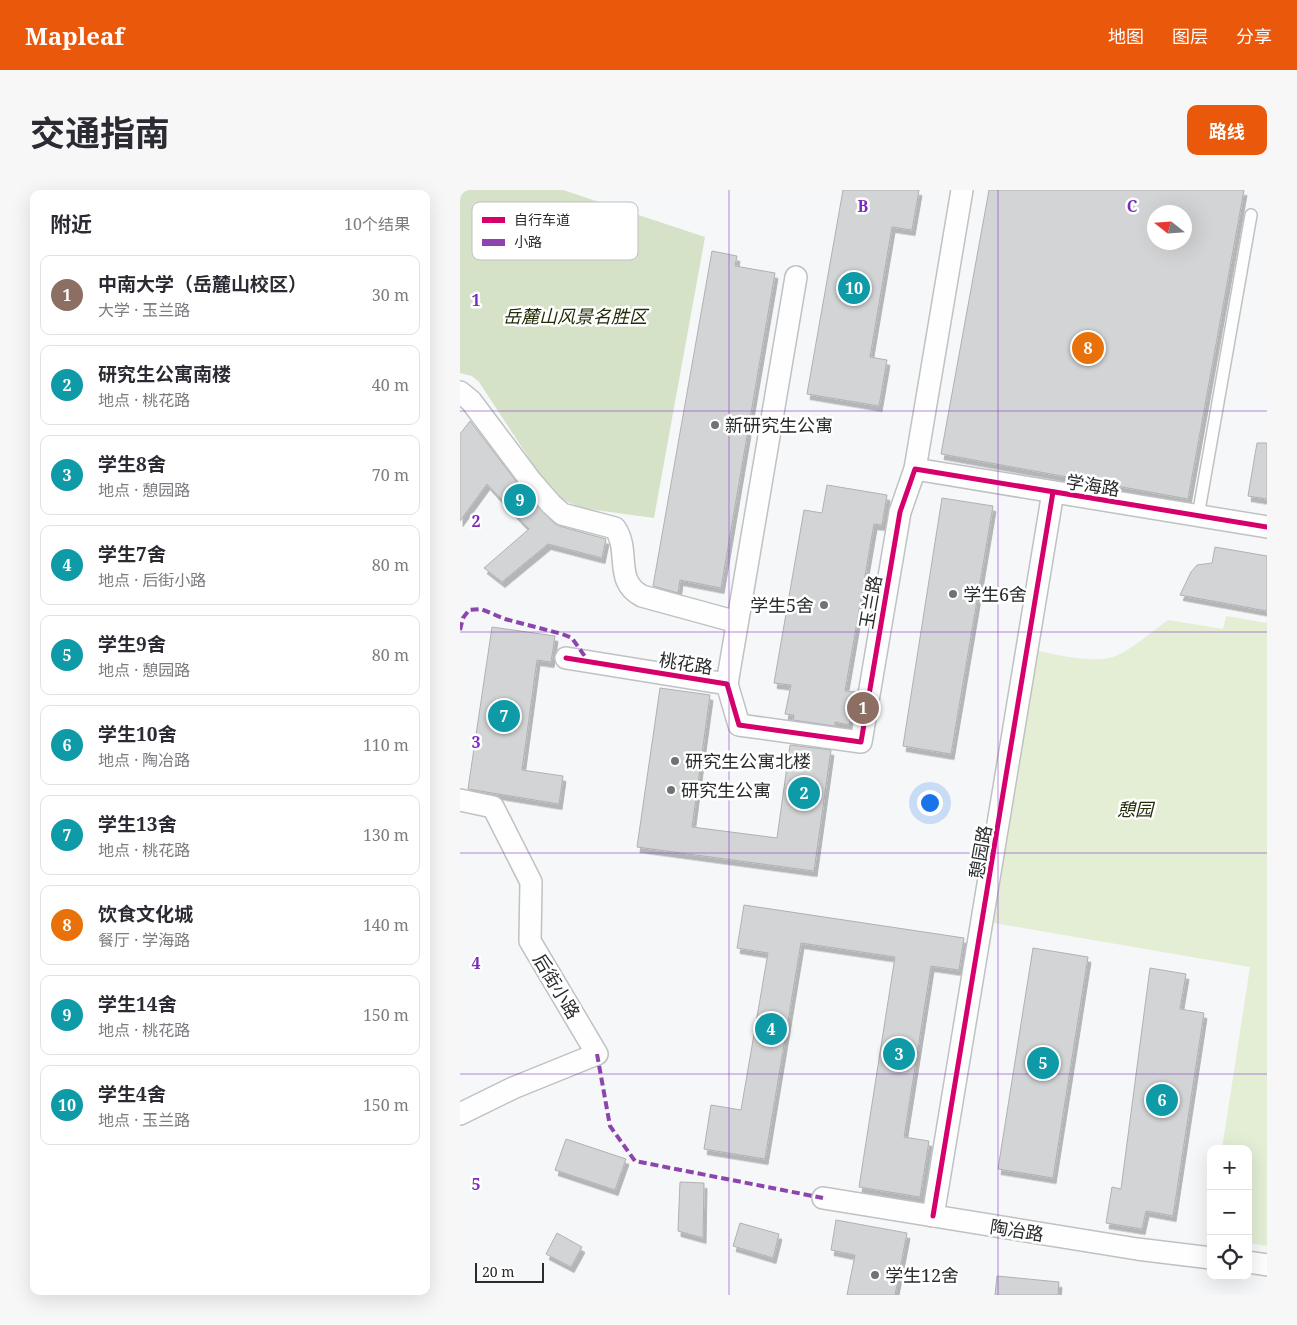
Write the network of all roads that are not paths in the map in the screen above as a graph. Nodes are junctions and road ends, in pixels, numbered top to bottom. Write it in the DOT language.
graph roads {
  1 [pos="962,190"];
  2 [pos="1252,215"];
  3 [pos="796,277"];
  4 [pos="460,392"];
  5 [pos="915,469"];
  6 [pos="1053,492"];
  7 [pos="1198,516"];
  8 [pos="1267,527"];
  9 [pos="738,622"];
  10 [pos="566,658"];
  11 [pos="727,684"];
  12 [pos="861,742"];
  13 [pos="460,800"];
  14 [pos="460,1114"];
  15 [pos="823,1198"];
  16 [pos="933,1216"];
  17 [pos="1207,1258"];
  18 [pos="1252,1263"];
  19 [pos="1267,1265"];
  1 -- 5 [label="street, 玉兰路"];
  2 -- 7 [label="lane"];
  3 -- 9 [label="street"];
  4 -- 9 [label="street"];
  5 -- 6 [label="street, 学海路"];
  5 -- 12 [label="street, 玉兰路"];
  6 -- 7 [label="street, 学海路"];
  6 -- 16 [label="street, 憩园路"];
  7 -- 8 [label="street, 学海路"];
  9 -- 11 [label="street"];
  10 -- 11 [label="street, 桃花路"];
  11 -- 12 [label="street, 桃花路"];
  13 -- 14 [label="street, 后街小路"];
  15 -- 16 [label="street, 陶冶路"];
  16 -- 17 [label="street, 陶冶路"];
  18 -- 19 [label="street"];
}
